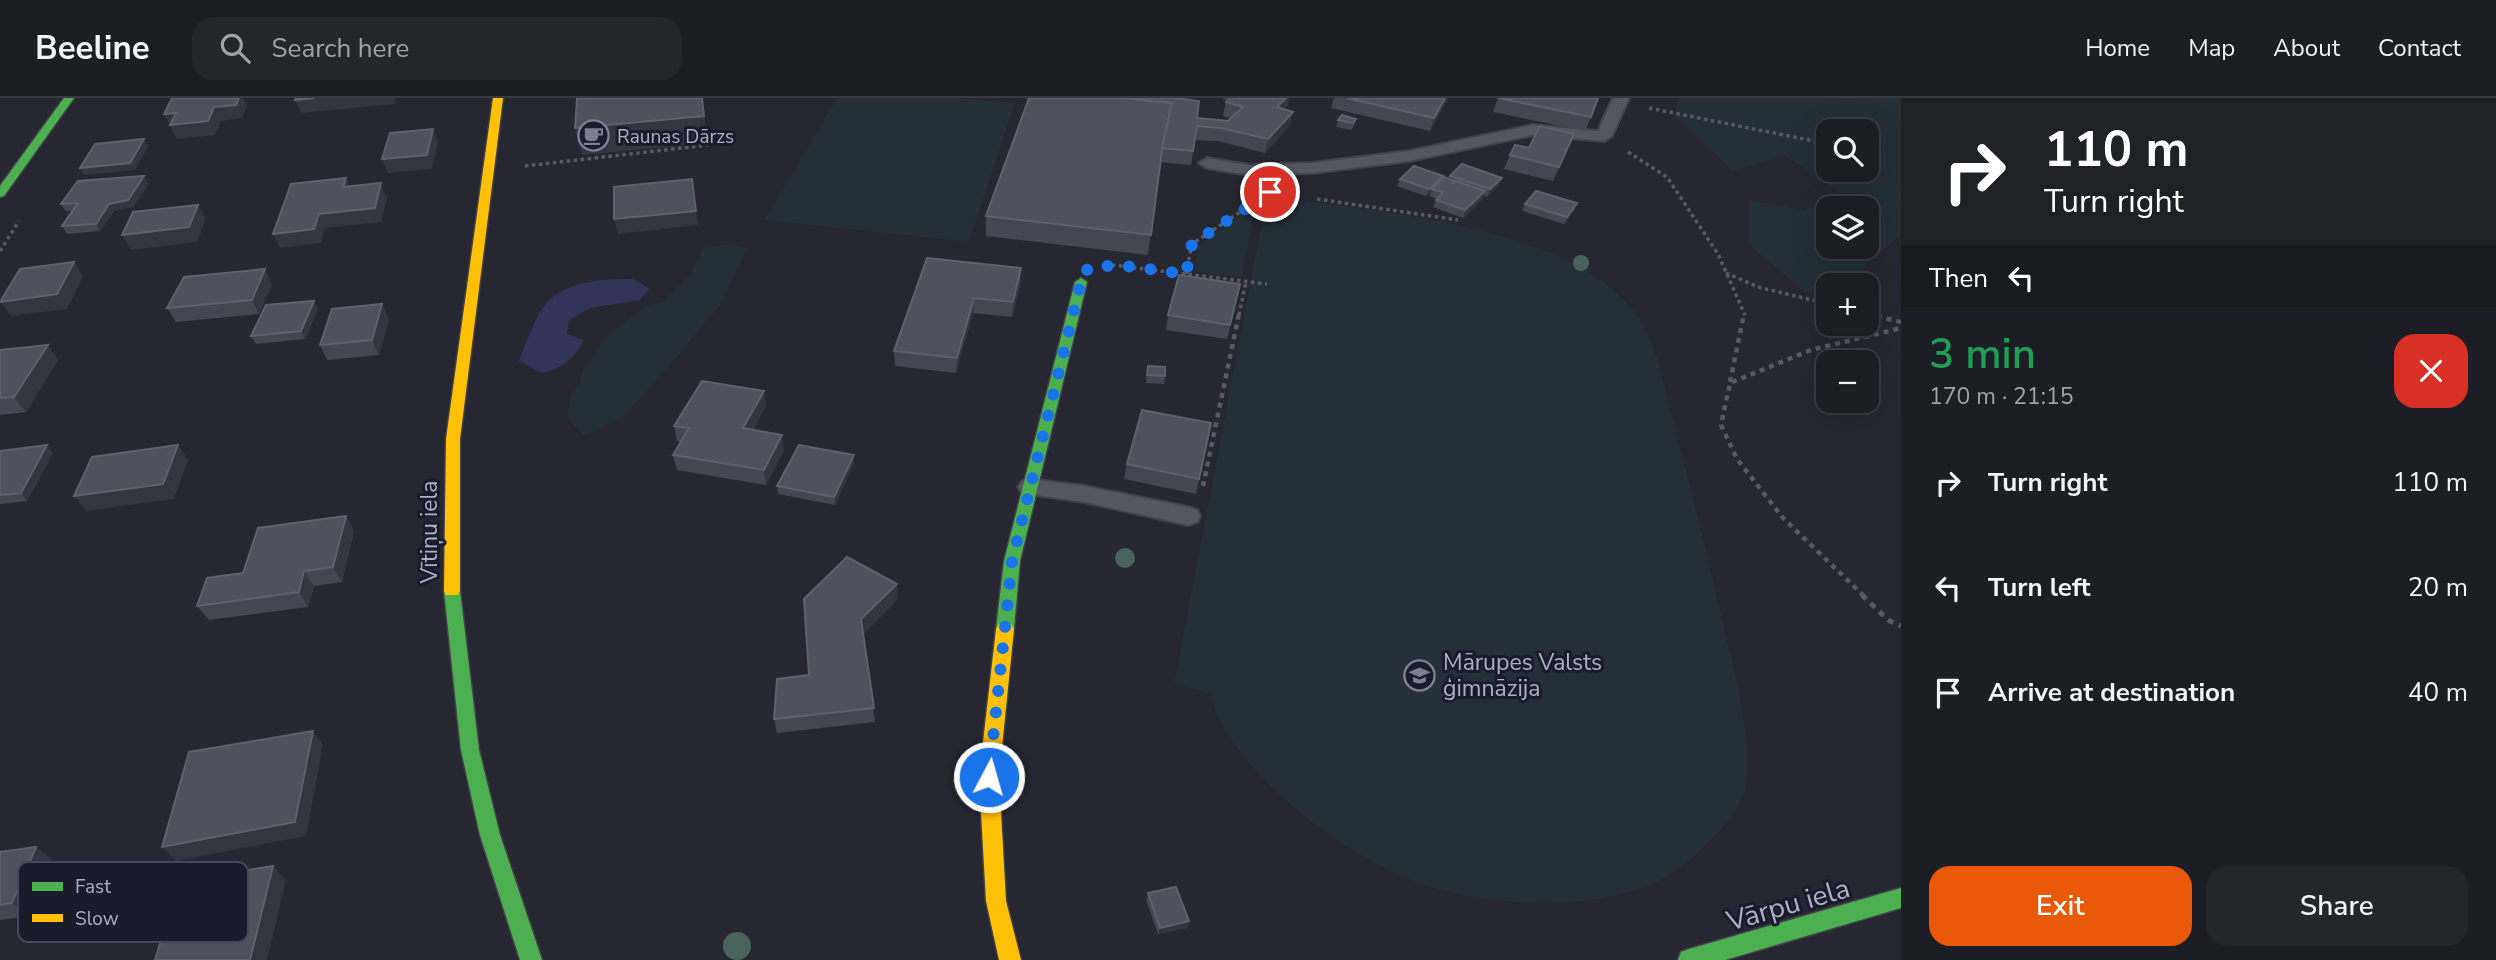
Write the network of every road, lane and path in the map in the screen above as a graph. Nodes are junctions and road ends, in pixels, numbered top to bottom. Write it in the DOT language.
graph roads {
  1 [pos="69,98"];
  2 [pos="498,98"];
  3 [pos="1620,100"];
  4 [pos="1604,136"];
  5 [pos="1816,141"];
  6 [pos="708,145"];
  7 [pos="1207,163"];
  8 [pos="524,166"];
  9 [pos="0,194"];
  10 [pos="1310,198"];
  11 [pos="1259,200"];
  12 [pos="1458,220"];
  13 [pos="1725,272"];
  14 [pos="1186,274"];
  15 [pos="1081,282"];
  16 [pos="1220,283"];
  17 [pos="1267,284"];
  18 [pos="1245,285"];
  19 [pos="1816,301"];
  20 [pos="1879,317"];
  21 [pos="1901,322"];
  22 [pos="1901,328"];
  23 [pos="1730,383"];
  24 [pos="1030,487"];
  25 [pos="1202,492"];
  26 [pos="1188,516"];
  27 [pos="1901,626"];
  28 [pos="1901,898"];
  29 [pos="531,960"];
  30 [pos="1010,960"];
  31 [pos="1689,960"];
  1 -- 9 [label="street"];
  2 -- 29 [label="street, Vītiņu iela"];
  3 -- 4 [label="lane"];
  3 -- 5 [label="path"];
  4 -- 7 [label="lane"];
  4 -- 13 [label="path"];
  6 -- 8 [label="path"];
  10 -- 12 [label="path"];
  11 -- 14 [label="path"];
  13 -- 19 [label="path"];
  13 -- 23 [label="path"];
  14 -- 15 [label="path"];
  14 -- 18 [label="path"];
  15 -- 24 [label="street"];
  16 -- 18 [label="path"];
  17 -- 18 [label="path"];
  18 -- 25 [label="path"];
  20 -- 21 [label="path"];
  22 -- 23 [label="path"];
  23 -- 27 [label="path"];
  24 -- 26 [label="lane"];
  24 -- 30 [label="street"];
  28 -- 31 [label="street, Vārpu iela"];
}
